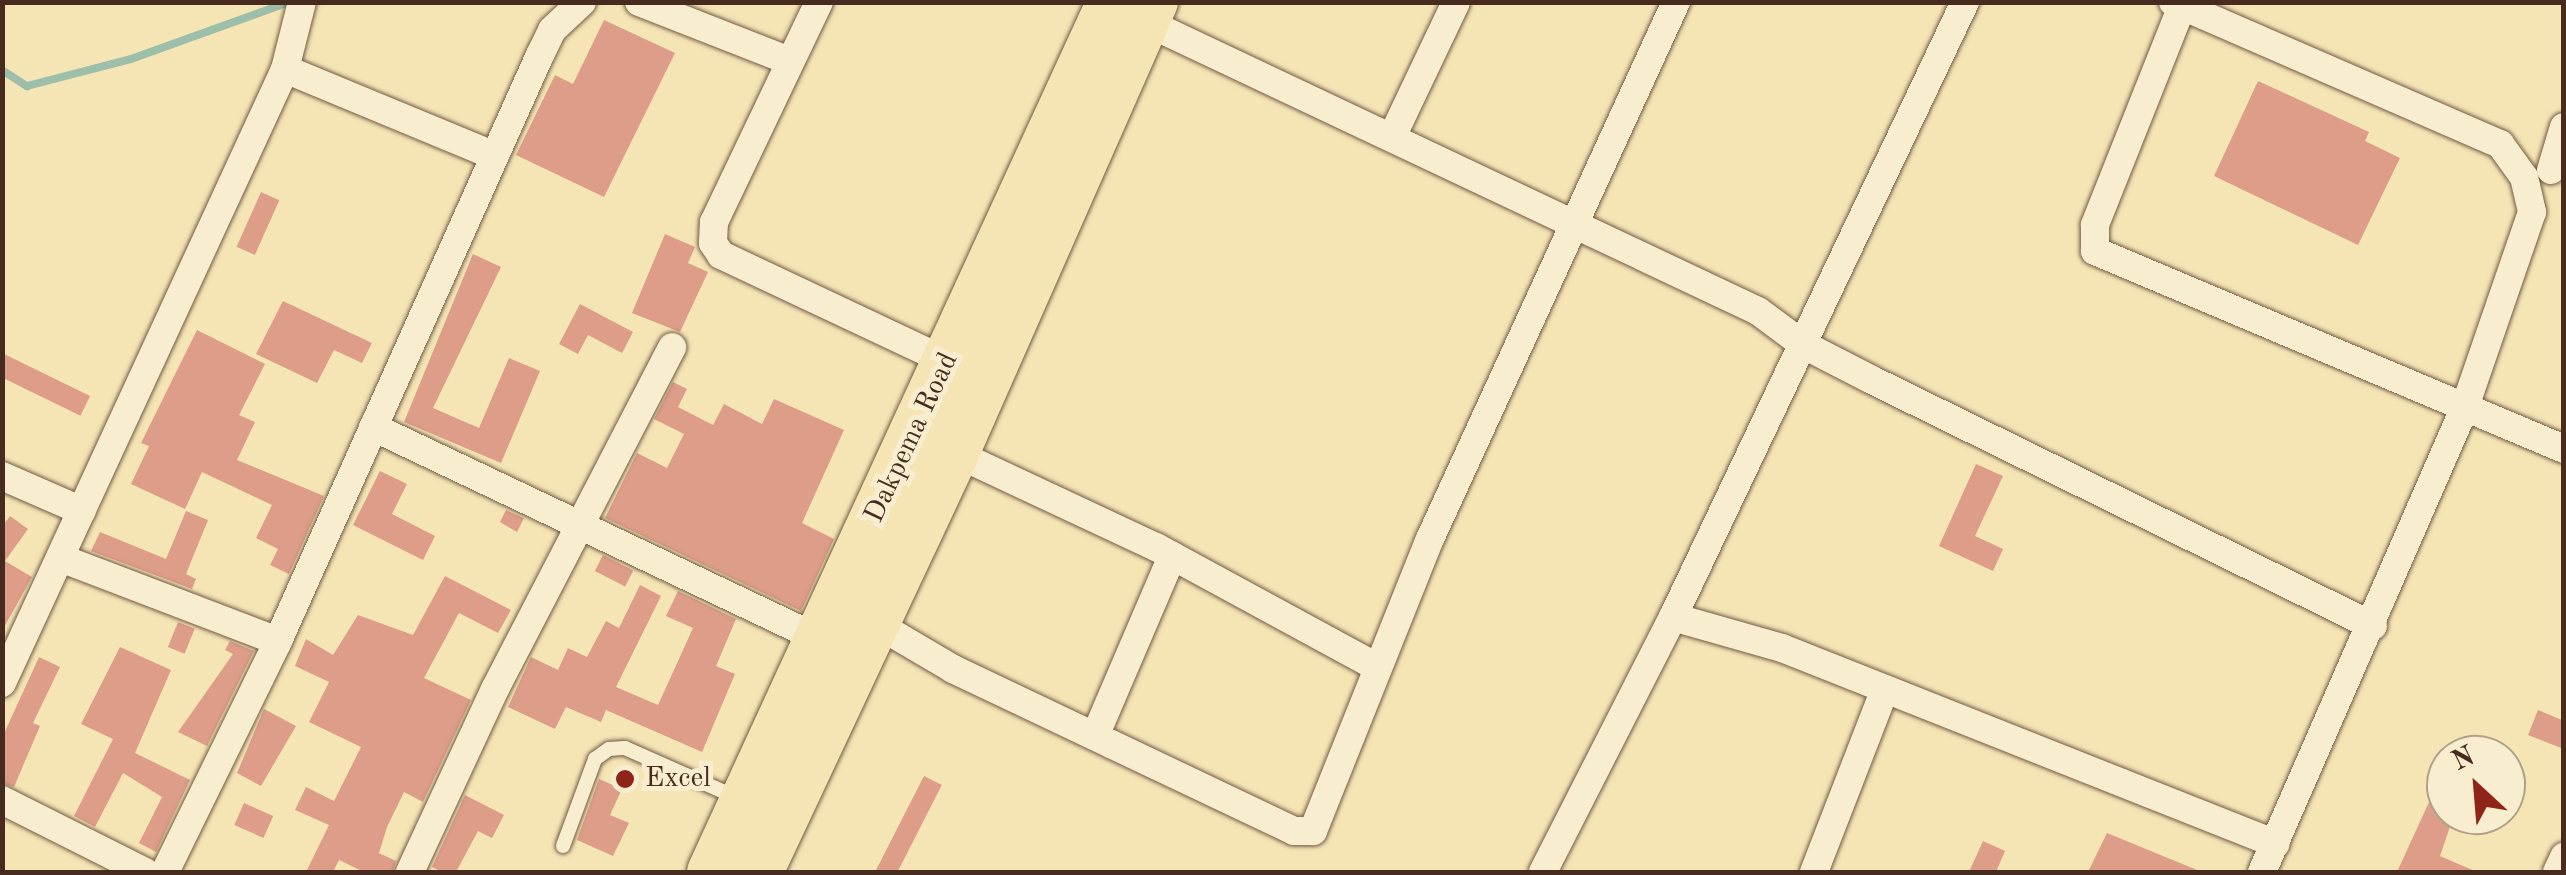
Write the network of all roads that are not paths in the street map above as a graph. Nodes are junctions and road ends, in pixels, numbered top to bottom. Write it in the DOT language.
graph roads {
  1 [pos="302,2"];
  2 [pos="582,2"];
  3 [pos="639,2"];
  4 [pos="819,2"];
  5 [pos="1456,2"];
  6 [pos="1676,2"];
  7 [pos="1965,2"];
  8 [pos="2178,4"];
  9 [pos="675,9"];
  10 [pos="1137,9"];
  11 [pos="788,60"];
  12 [pos="284,69"];
  13 [pos="2564,127"];
  14 [pos="1392,137"];
  15 [pos="495,156"];
  16 [pos="2546,172"];
  17 [pos="1576,222"];
  18 [pos="1804,346"];
  19 [pos="672,348"];
  20 [pos="948,362"];
  21 [pos="2464,409"];
  22 [pos="373,427"];
  23 [pos="2564,450"];
  24 [pos="956,453"];
  25 [pos="2,476"];
  26 [pos="82,511"];
  27 [pos="585,526"];
  28 [pos="1172,556"];
  29 [pos="63,559"];
  30 [pos="1673,617"];
  31 [pos="875,623"];
  32 [pos="2373,626"];
  33 [pos="819,639"];
  34 [pos="278,641"];
  35 [pos="1377,667"];
  36 [pos="2,683"];
  37 [pos="1885,689"];
  38 [pos="1095,736"];
  39 [pos="2,800"];
  40 [pos="743,800"];
  41 [pos="2276,844"];
  42 [pos="563,846"];
  43 [pos="2564,857"];
  44 [pos="145,872"];
  45 [pos="166,872"];
  46 [pos="410,872"];
  47 [pos="711,872"];
  48 [pos="759,872"];
  49 [pos="1543,872"];
  50 [pos="1814,872"];
  51 [pos="2262,872"];
  52 [pos="2557,872"];
  1 -- 12 [label="street"];
  2 -- 15 [label="street"];
  3 -- 9 [label="street"];
  4 -- 11 [label="street"];
  5 -- 14 [label="street"];
  6 -- 17 [label="street"];
  7 -- 18 [label="street"];
  8 -- 16 [label="street"];
  8 -- 21 [label="street"];
  9 -- 11 [label="street"];
  10 -- 14 [label="street"];
  10 -- 20 [label="highway, Dakpema Road"];
  10 -- 24 [label="highway, Dakpema Road"];
  11 -- 20 [label="street"];
  12 -- 15 [label="street"];
  12 -- 26 [label="street"];
  13 -- 16 [label="street"];
  14 -- 17 [label="street"];
  15 -- 22 [label="street"];
  16 -- 21 [label="street"];
  17 -- 18 [label="street"];
  17 -- 35 [label="street"];
  18 -- 30 [label="street"];
  18 -- 32 [label="street"];
  19 -- 27 [label="street"];
  20 -- 33 [label="highway, Dakpema Road"];
  21 -- 23 [label="street"];
  21 -- 32 [label="street"];
  22 -- 27 [label="street"];
  22 -- 34 [label="street"];
  24 -- 28 [label="street"];
  24 -- 31 [label="highway, Dakpema Road"];
  25 -- 26 [label="street"];
  26 -- 29 [label="street"];
  27 -- 33 [label="street"];
  27 -- 46 [label="street"];
  28 -- 35 [label="street"];
  28 -- 38 [label="street"];
  29 -- 34 [label="street"];
  29 -- 36 [label="street"];
  30 -- 37 [label="street"];
  30 -- 49 [label="street"];
  31 -- 38 [label="street"];
  31 -- 48 [label="highway, Dakpema Road"];
  32 -- 41 [label="street"];
  33 -- 40 [label="highway, Dakpema Road"];
  34 -- 45 [label="street"];
  35 -- 38 [label="street"];
  37 -- 41 [label="street"];
  37 -- 50 [label="street"];
  39 -- 44 [label="street"];
  40 -- 42 [label="lane"];
  40 -- 47 [label="highway, Dakpema Road"];
  41 -- 51 [label="street"];
  43 -- 52 [label="street"];
}
